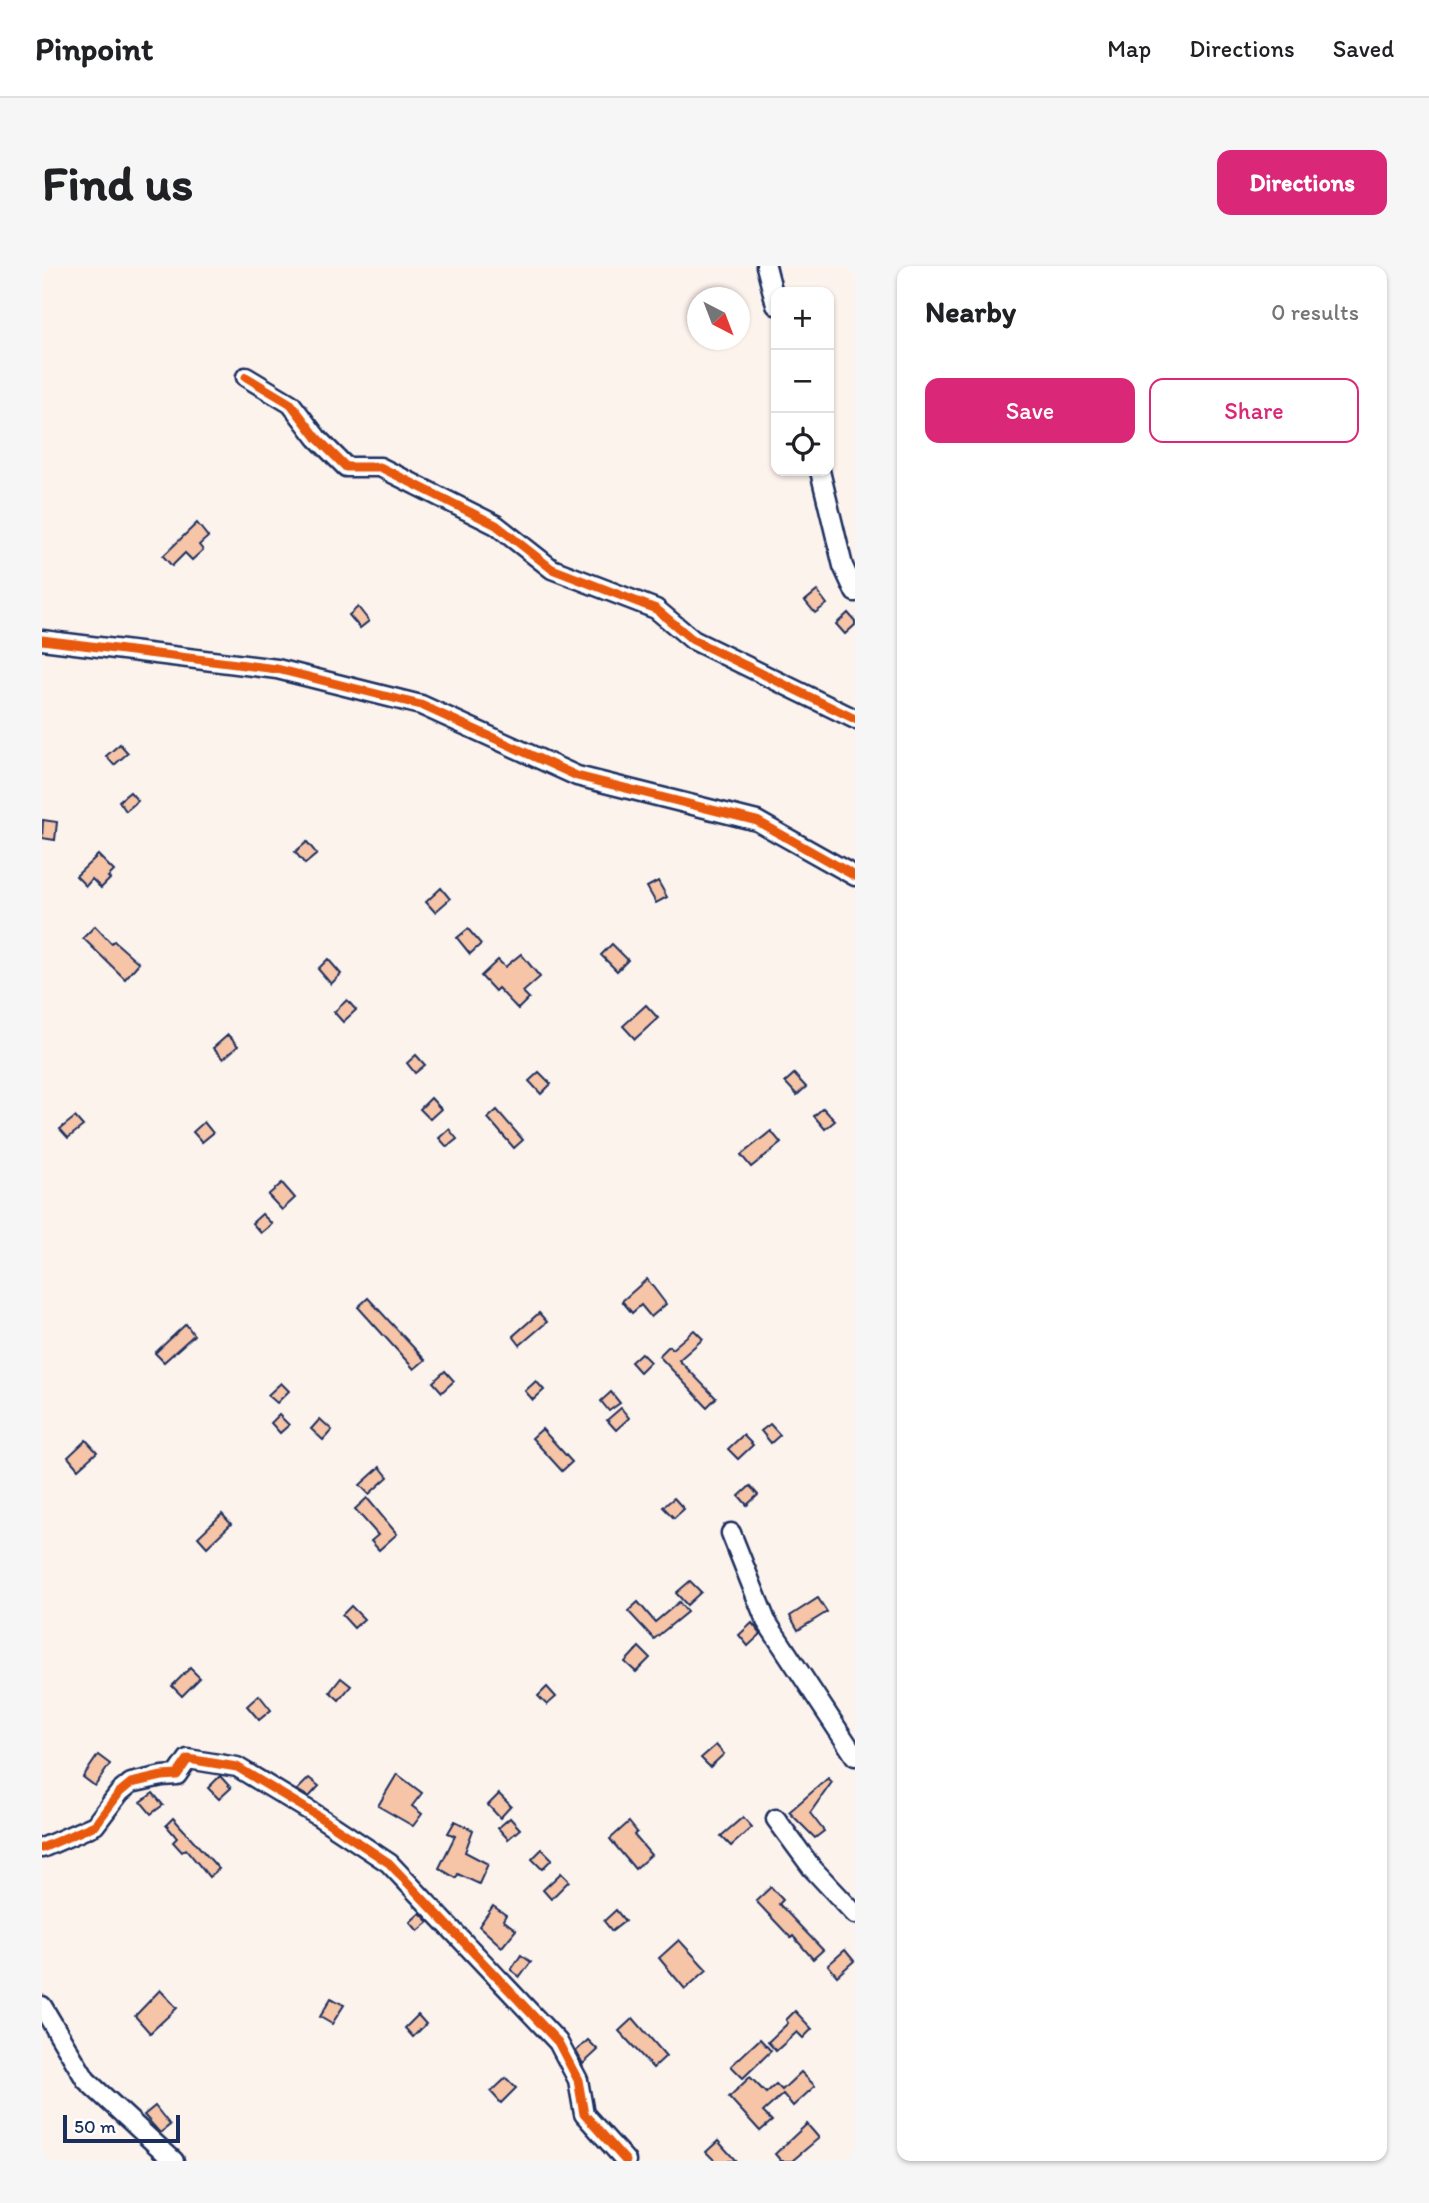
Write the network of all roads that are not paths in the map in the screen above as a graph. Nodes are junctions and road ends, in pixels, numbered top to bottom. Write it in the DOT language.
graph roads {
  1 [pos="766,266"];
  2 [pos="771,287"];
  3 [pos="246,377"];
  4 [pos="821,476"];
  5 [pos="855,592"];
  6 [pos="42,640"];
  7 [pos="855,719"];
  8 [pos="855,876"];
  9 [pos="731,1533"];
  10 [pos="855,1756"];
  11 [pos="776,1819"];
  12 [pos="42,1848"];
  13 [pos="855,1914"];
  14 [pos="42,2006"];
  15 [pos="174,2161"];
  16 [pos="626,2161"];
  1 -- 2 [label="street"];
  3 -- 7 [label="street"];
  4 -- 5 [label="street"];
  6 -- 8 [label="street"];
  9 -- 10 [label="street"];
  11 -- 13 [label="street"];
  12 -- 16 [label="street"];
  14 -- 15 [label="street"];
}
